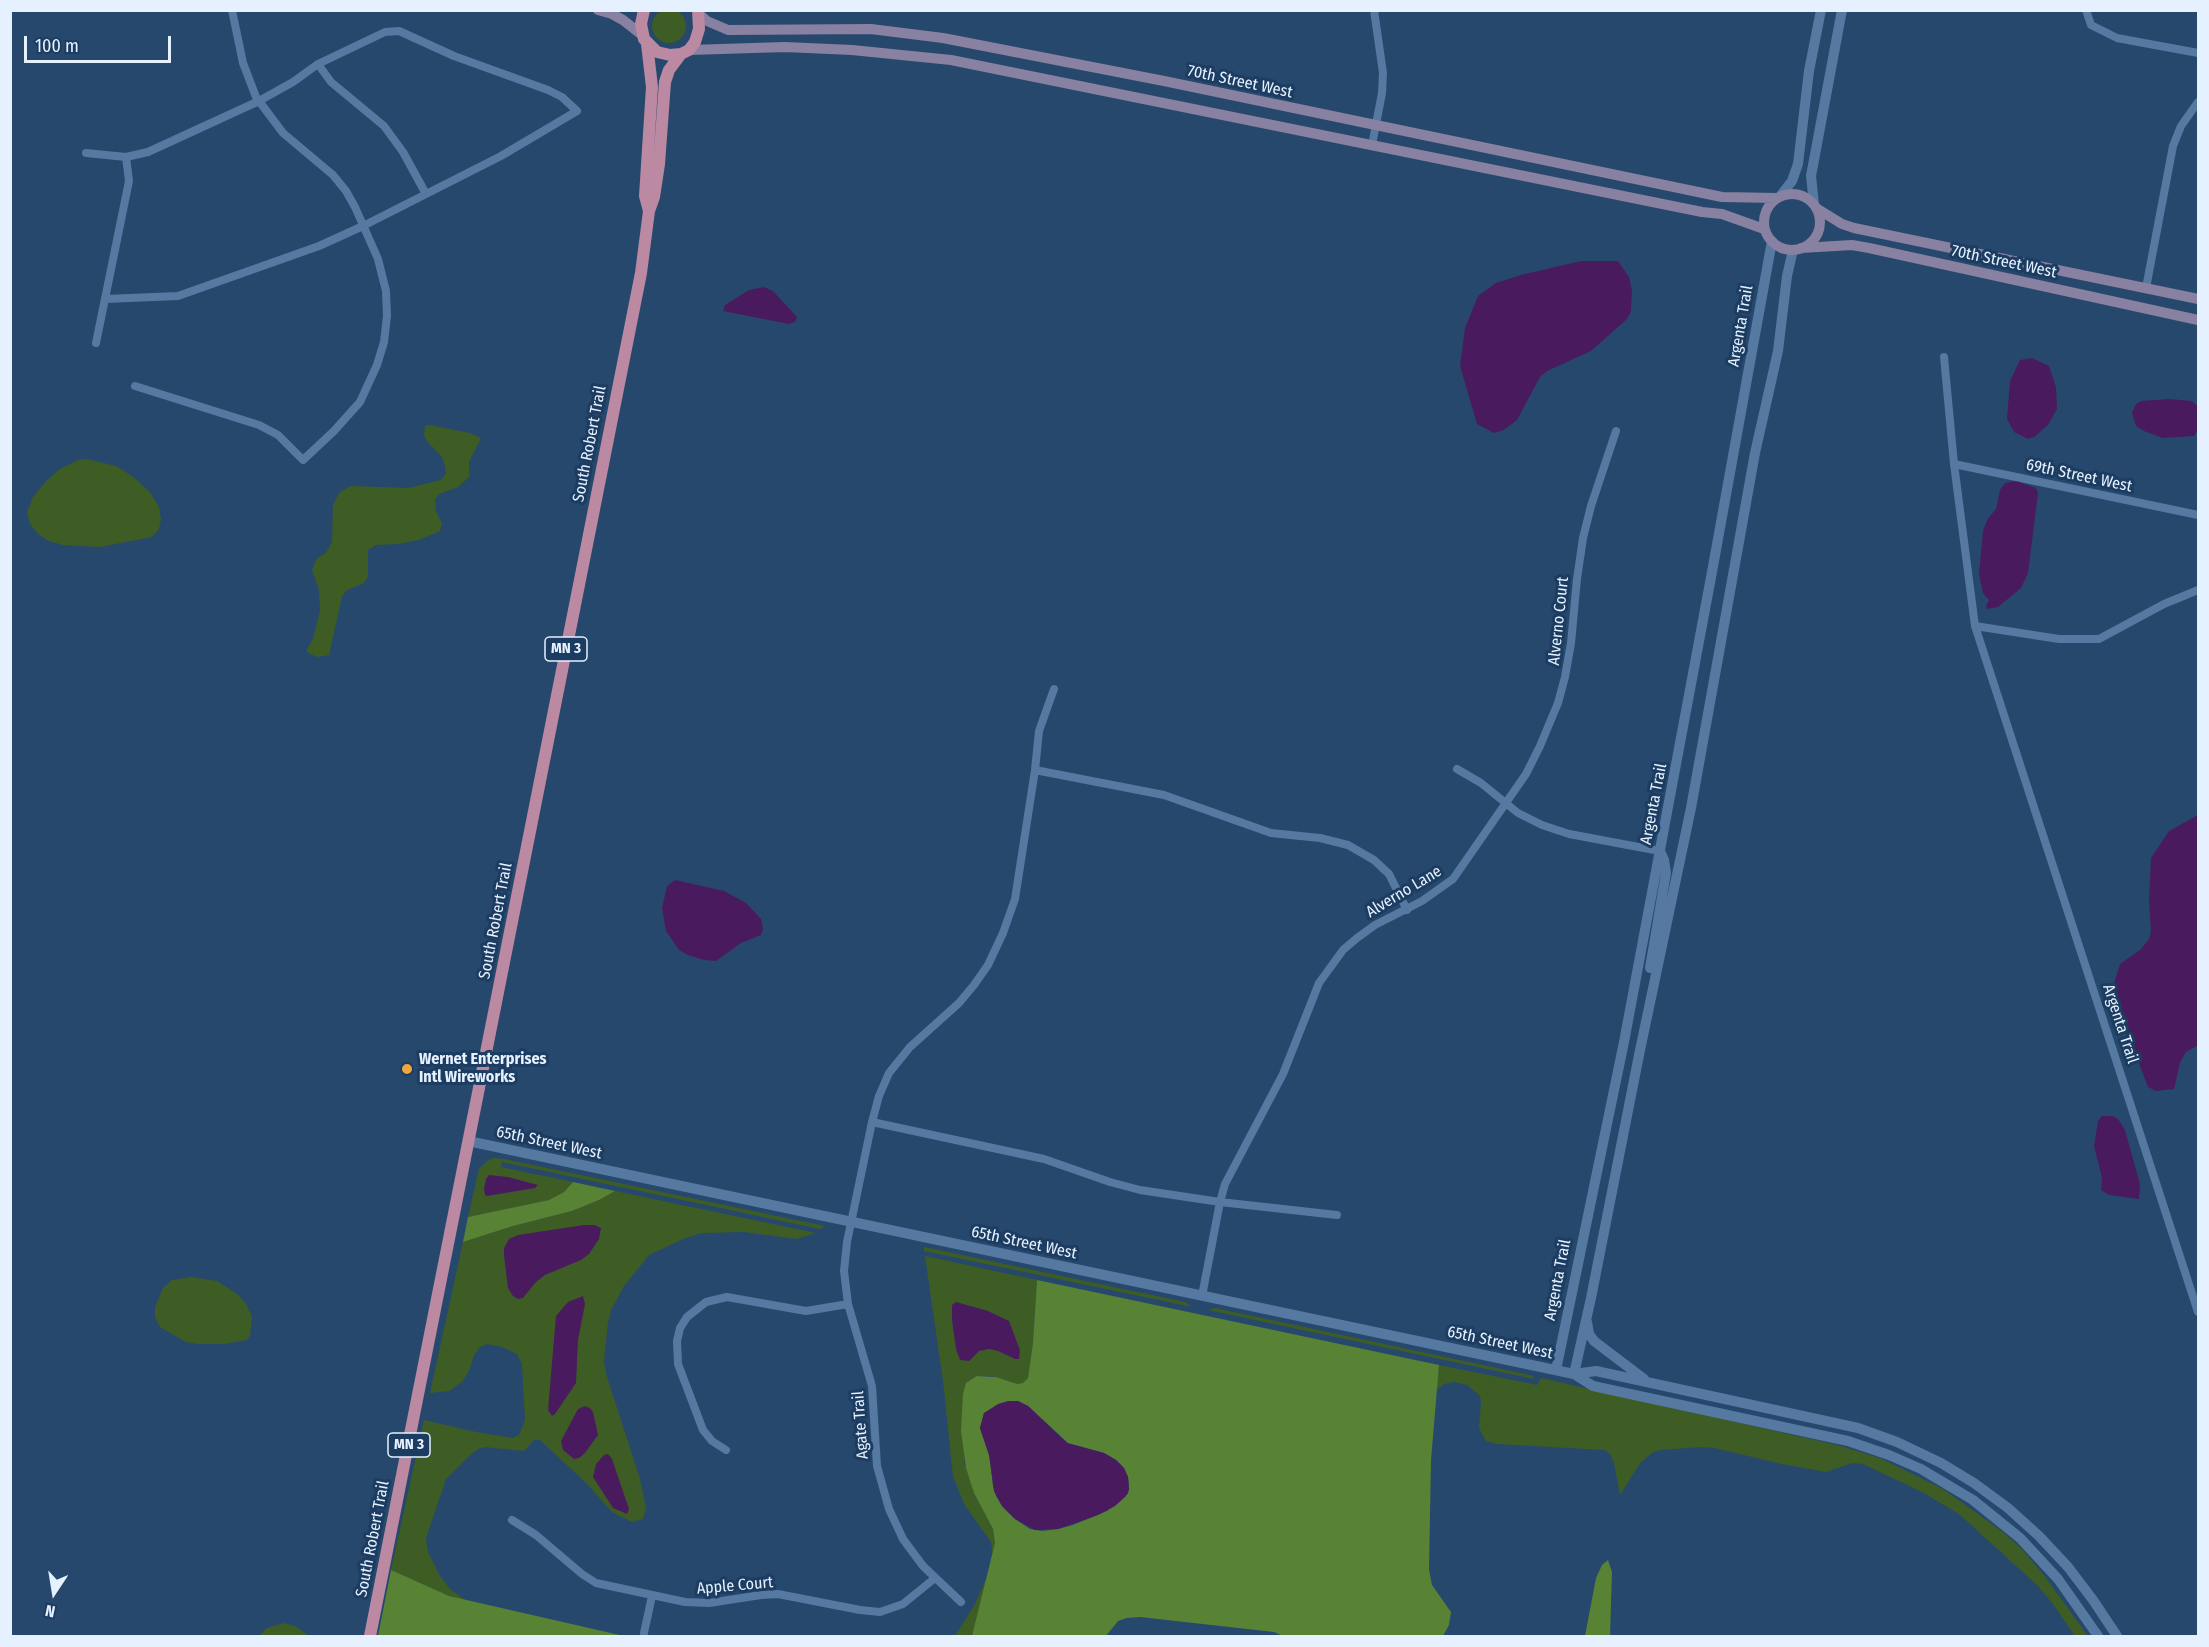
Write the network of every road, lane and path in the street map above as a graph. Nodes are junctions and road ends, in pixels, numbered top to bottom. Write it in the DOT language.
graph roads {
  1 [pos="232,10"];
  2 [pos="598,10"];
  3 [pos="644,10"];
  4 [pos="1374,10"];
  5 [pos="1821,10"];
  6 [pos="1842,10"];
  7 [pos="2086,10"];
  8 [pos="698,12"];
  9 [pos="644,39"];
  10 [pos="685,52"];
  11 [pos="2199,53"];
  12 [pos="318,64"];
  13 [pos="259,101"];
  14 [pos="2199,102"];
  15 [pos="1376,125"];
  16 [pos="1372,145"];
  17 [pos="86,153"];
  18 [pos="126,157"];
  19 [pos="426,195"];
  20 [pos="1778,197"];
  21 [pos="1815,206"];
  22 [pos="649,211"];
  23 [pos="363,226"];
  24 [pos="1764,229"];
  25 [pos="1772,241"];
  26 [pos="1797,249"];
  27 [pos="2146,288"];
  28 [pos="105,299"];
  29 [pos="2199,299"];
  30 [pos="2199,320"];
  31 [pos="96,343"];
  32 [pos="1944,357"];
  33 [pos="135,386"];
  34 [pos="1616,431"];
  35 [pos="1954,464"];
  36 [pos="2199,515"];
  37 [pos="2199,590"];
  38 [pos="1975,626"];
  39 [pos="1054,689"];
  40 [pos="1457,769"];
  41 [pos="1035,770"];
  42 [pos="1505,804"];
  43 [pos="1660,851"];
  44 [pos="1407,910"];
  45 [pos="1651,1001"];
  46 [pos="872,1122"];
  47 [pos="468,1141"];
  48 [pos="1220,1202"];
  49 [pos="1337,1215"];
  50 [pos="852,1222"];
  51 [pos="1202,1296"];
  52 [pos="848,1304"];
  53 [pos="2199,1312"];
  54 [pos="1588,1313"];
  55 [pos="1556,1370"];
  56 [pos="1574,1374"];
  57 [pos="1650,1383"];
  58 [pos="726,1450"];
  59 [pos="512,1520"];
  60 [pos="935,1578"];
  61 [pos="652,1596"];
  62 [pos="961,1602"];
  63 [pos="644,1633"];
  64 [pos="370,1636"];
  65 [pos="2098,1636"];
  66 [pos="2117,1636"];
  1 -- 13 [label="street"];
  2 -- 9 [label="main road"];
  3 -- 9 [label="main road, South Robert Trail"];
  4 -- 15 [label="street"];
  5 -- 20 [label="street"];
  6 -- 21 [label="street"];
  7 -- 11 [label="street"];
  8 -- 10 [label="main road, South Robert Trail"];
  8 -- 15 [label="main road, 70th Street West"];
  9 -- 10 [label="main road"];
  9 -- 22 [label="main road, South Robert Trail / MN 3"];
  10 -- 16 [label="main road"];
  10 -- 22 [label="main road, South Robert Trail / MN 3"];
  12 -- 13 [label="street"];
  12 -- 19 [label="street"];
  12 -- 19 [label="street"];
  13 -- 18 [label="street"];
  13 -- 23 [label="street"];
  14 -- 27 [label="street"];
  15 -- 16 [label="street"];
  15 -- 20 [label="main road, 70th Street West"];
  16 -- 24 [label="main road"];
  17 -- 18 [label="street"];
  18 -- 28 [label="street"];
  19 -- 23 [label="street"];
  20 -- 21 [label="main road"];
  20 -- 24 [label="main road"];
  21 -- 26 [label="main road"];
  21 -- 27 [label="main road, 70th Street West"];
  22 -- 47 [label="main road, South Robert Trail / MN 3"];
  23 -- 28 [label="street"];
  23 -- 33 [label="street"];
  24 -- 25 [label="main road"];
  25 -- 26 [label="main road"];
  25 -- 43 [label="street, Argenta Trail"];
  26 -- 30 [label="main road, 70th Street West"];
  26 -- 45 [label="street"];
  27 -- 29 [label="main road, 70th Street West"];
  28 -- 31 [label="street"];
  32 -- 35 [label="street, Argenta Trail"];
  34 -- 42 [label="street, Alverno Court"];
  35 -- 36 [label="street, 69th Street West"];
  35 -- 38 [label="street, Argenta Trail"];
  37 -- 38 [label="street"];
  38 -- 53 [label="street, Argenta Trail"];
  39 -- 41 [label="street, Agate Trail"];
  40 -- 42 [label="street"];
  41 -- 44 [label="street"];
  41 -- 46 [label="street, Agate Trail"];
  42 -- 43 [label="street"];
  42 -- 44 [label="street, Alverno Lane"];
  43 -- 45 [label="street"];
  43 -- 55 [label="street, Argenta Trail"];
  44 -- 48 [label="street, Alverno Lane"];
  45 -- 54 [label="street"];
  46 -- 48 [label="street"];
  46 -- 50 [label="street, Agate Trail"];
  47 -- 50 [label="street, 65th Street West"];
  47 -- 64 [label="main road, South Robert Trail / MN 3"];
  48 -- 49 [label="street"];
  48 -- 51 [label="street, Alverno Lane"];
  50 -- 51 [label="street, 65th Street West"];
  50 -- 52 [label="street, Agate Trail"];
  51 -- 55 [label="street, 65th Street West"];
  52 -- 58 [label="street"];
  52 -- 60 [label="street, Agate Trail"];
  54 -- 56 [label="street"];
  54 -- 57 [label="street"];
  55 -- 56 [label="street, 65th Street West"];
  56 -- 57 [label="street, 65th Street West"];
  56 -- 65 [label="street, 65th Street West"];
  57 -- 66 [label="street, 65th Street West"];
  59 -- 61 [label="street, Apple Court"];
  60 -- 61 [label="street, Apple Court"];
  60 -- 62 [label="street, Agate Trail"];
  61 -- 63 [label="street"];
}
